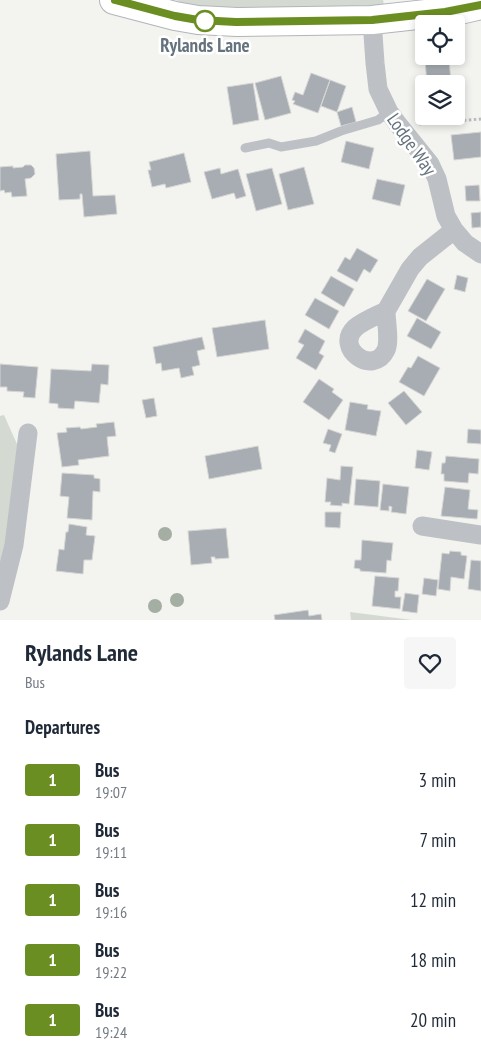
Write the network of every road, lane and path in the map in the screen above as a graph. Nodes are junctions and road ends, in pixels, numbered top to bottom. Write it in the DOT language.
graph roads {
  1 [pos="114,0"];
  2 [pos="481,5"];
  3 [pos="372,20"];
  4 [pos="389,112"];
  5 [pos="481,119"];
  6 [pos="406,134"];
  7 [pos="245,148"];
  8 [pos="454,230"];
  9 [pos="481,254"];
  10 [pos="386,311"];
  11 [pos="28,432"];
  12 [pos="422,526"];
  13 [pos="481,535"];
  14 [pos="0,601"];
  1 -- 3 [label="highway"];
  2 -- 3 [label="highway"];
  3 -- 4 [label="street, Lodge Way"];
  4 -- 6 [label="street, Lodge Way"];
  4 -- 7 [label="lane"];
  5 -- 6 [label="path"];
  6 -- 8 [label="street, Lodge Way"];
  8 -- 9 [label="street, Lodge Way"];
  8 -- 10 [label="street"];
  11 -- 14 [label="street"];
  12 -- 13 [label="street"];
}
